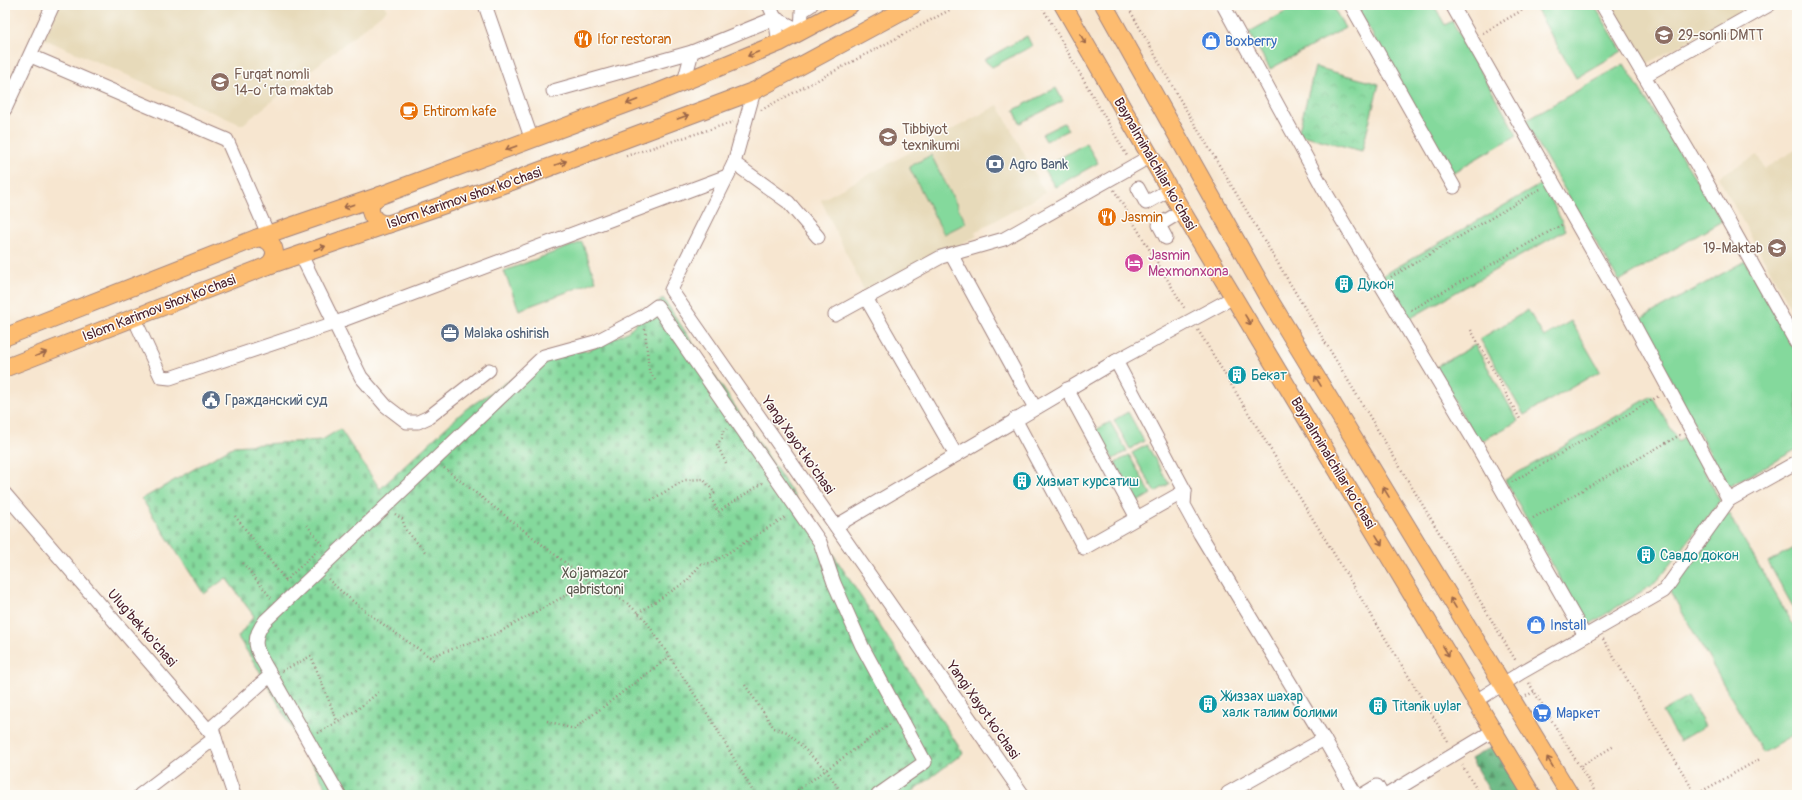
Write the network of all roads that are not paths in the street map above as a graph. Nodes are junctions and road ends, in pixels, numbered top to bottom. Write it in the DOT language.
graph roads {
  1 [pos="53,5"];
  2 [pos="485,5"];
  3 [pos="769,5"];
  4 [pos="811,5"];
  5 [pos="850,5"];
  6 [pos="913,5"];
  7 [pos="1063,5"];
  8 [pos="1104,5"];
  9 [pos="1223,5"];
  10 [pos="1351,5"];
  11 [pos="1452,5"];
  12 [pos="1602,5"];
  13 [pos="1769,5"];
  14 [pos="774,18"];
  15 [pos="801,31"];
  16 [pos="779,43"];
  17 [pos="692,52"];
  18 [pos="31,56"];
  19 [pos="1644,76"];
  20 [pos="684,82"];
  21 [pos="553,91"];
  22 [pos="754,91"];
  23 [pos="5,109"];
  24 [pos="532,140"];
  25 [pos="1149,156"];
  26 [pos="734,163"];
  27 [pos="727,176"];
  28 [pos="1454,187"];
  29 [pos="1138,188"];
  30 [pos="1169,190"];
  31 [pos="379,196"];
  32 [pos="1182,211"];
  33 [pos="389,224"];
  34 [pos="263,236"];
  35 [pos="818,238"];
  36 [pos="1166,238"];
  37 [pos="951,254"];
  38 [pos="301,255"];
  39 [pos="267,266"];
  40 [pos="866,298"];
  41 [pos="1234,298"];
  42 [pos="834,315"];
  43 [pos="134,318"];
  44 [pos="335,323"];
  45 [pos="5,337"];
  46 [pos="1797,344"];
  47 [pos="1116,361"];
  48 [pos="5,368"];
  49 [pos="488,370"];
  50 [pos="1068,389"];
  51 [pos="1035,408"];
  52 [pos="1015,419"];
  53 [pos="956,454"];
  54 [pos="1797,462"];
  55 [pos="1185,491"];
  56 [pos="5,494"];
  57 [pos="1728,500"];
  58 [pos="1137,518"];
  59 [pos="836,526"];
  60 [pos="1585,636"];
  61 [pos="272,677"];
  62 [pos="1502,684"];
  63 [pos="1476,701"];
  64 [pos="1493,731"];
  65 [pos="215,738"];
  66 [pos="1324,739"];
  67 [pos="140,795"];
  68 [pos="234,795"];
  69 [pos="339,795"];
  70 [pos="878,795"];
  71 [pos="1023,795"];
  72 [pos="1229,795"];
  73 [pos="1356,795"];
  74 [pos="1362,795"];
  75 [pos="1382,795"];
  76 [pos="1387,795"];
  77 [pos="1532,795"];
  78 [pos="1570,795"];
  1 -- 18 [label="street"];
  2 -- 24 [label="street"];
  3 -- 14 [label="street"];
  4 -- 15 [label="street"];
  5 -- 15 [label="main road, Islom Karimov shox ko'chasi"];
  6 -- 22 [label="main road, Islom Karimov shox ko'chasi"];
  7 -- 25 [label="main road, Baynalminalchilar ko’chasi, one-way"];
  62 -- 8 [label="main road, one-way"];
  9 -- 60 [label="street"];
  10 -- 28 [label="street"];
  11 -- 57 [label="street"];
  12 -- 19 [label="street"];
  13 -- 19 [label="street"];
  14 -- 15 [label="street"];
  14 -- 16 [label="street"];
  14 -- 17 [label="street"];
  15 -- 16 [label="main road, Islom Karimov shox ko'chasi"];
  16 -- 20 [label="main road, Islom Karimov shox ko'chasi, one-way"];
  17 -- 20 [label="street"];
  17 -- 21 [label="street"];
  18 -- 23 [label="street"];
  18 -- 34 [label="street"];
  19 -- 46 [label="street"];
  20 -- 24 [label="main road, Islom Karimov shox ko'chasi, one-way"];
  22 -- 26 [label="street, Yangi Xayot ko'chasi"];
  33 -- 22 [label="main road, Islom Karimov shox ko'chasi, one-way"];
  24 -- 31 [label="main road, Islom Karimov shox ko'chasi, one-way"];
  25 -- 30 [label="main road, Baynalminalchilar ko’chasi"];
  25 -- 37 [label="street"];
  26 -- 27 [label="street, Yangi Xayot ko'chasi"];
  26 -- 35 [label="street"];
  27 -- 44 [label="street"];
  27 -- 59 [label="street, Yangi Xayot ko'chasi"];
  29 -- 30 [label="street"];
  30 -- 32 [label="main road, Baynalminalchilar ko’chasi"];
  31 -- 33 [label="main road"];
  31 -- 34 [label="main road, Islom Karimov shox ko'chasi, one-way"];
  32 -- 36 [label="street"];
  32 -- 41 [label="main road, Baynalminalchilar ko’chasi"];
  38 -- 33 [label="main road, Islom Karimov shox ko'chasi, one-way"];
  34 -- 39 [label="main road"];
  34 -- 45 [label="main road, Islom Karimov shox ko'chasi"];
  37 -- 40 [label="street"];
  37 -- 51 [label="street"];
  38 -- 39 [label="main road, Islom Karimov shox ko'chasi"];
  38 -- 44 [label="street"];
  39 -- 43 [label="main road, Islom Karimov shox ko'chasi"];
  40 -- 42 [label="street"];
  40 -- 53 [label="street"];
  41 -- 47 [label="street"];
  41 -- 63 [label="main road, Baynalminalchilar ko’chasi, one-way"];
  43 -- 44 [label="street"];
  48 -- 43 [label="main road, Islom Karimov shox ko'chasi, one-way"];
  44 -- 49 [label="street"];
  47 -- 50 [label="street"];
  47 -- 55 [label="street"];
  50 -- 51 [label="street"];
  50 -- 58 [label="street"];
  51 -- 52 [label="street"];
  52 -- 53 [label="street"];
  52 -- 58 [label="street"];
  53 -- 59 [label="street"];
  54 -- 57 [label="street"];
  55 -- 58 [label="street"];
  55 -- 66 [label="street"];
  56 -- 65 [label="street, Ulug'bek ko'chasi"];
  57 -- 60 [label="street"];
  59 -- 71 [label="street, Yangi Xayot ko'chasi"];
  60 -- 62 [label="street"];
  61 -- 65 [label="street"];
  61 -- 69 [label="street"];
  61 -- 70 [label="street"];
  62 -- 63 [label="street"];
  78 -- 62 [label="main road, one-way"];
  63 -- 64 [label="main road, Baynalminalchilar ko’chasi"];
  64 -- 76 [label="street"];
  64 -- 77 [label="main road, Baynalminalchilar ko’chasi"];
  65 -- 67 [label="street"];
  65 -- 68 [label="street, Ulug'bek ko'chasi"];
  66 -- 72 [label="street"];
  66 -- 73 [label="street"];
  74 -- 75 [label="street"];
}
